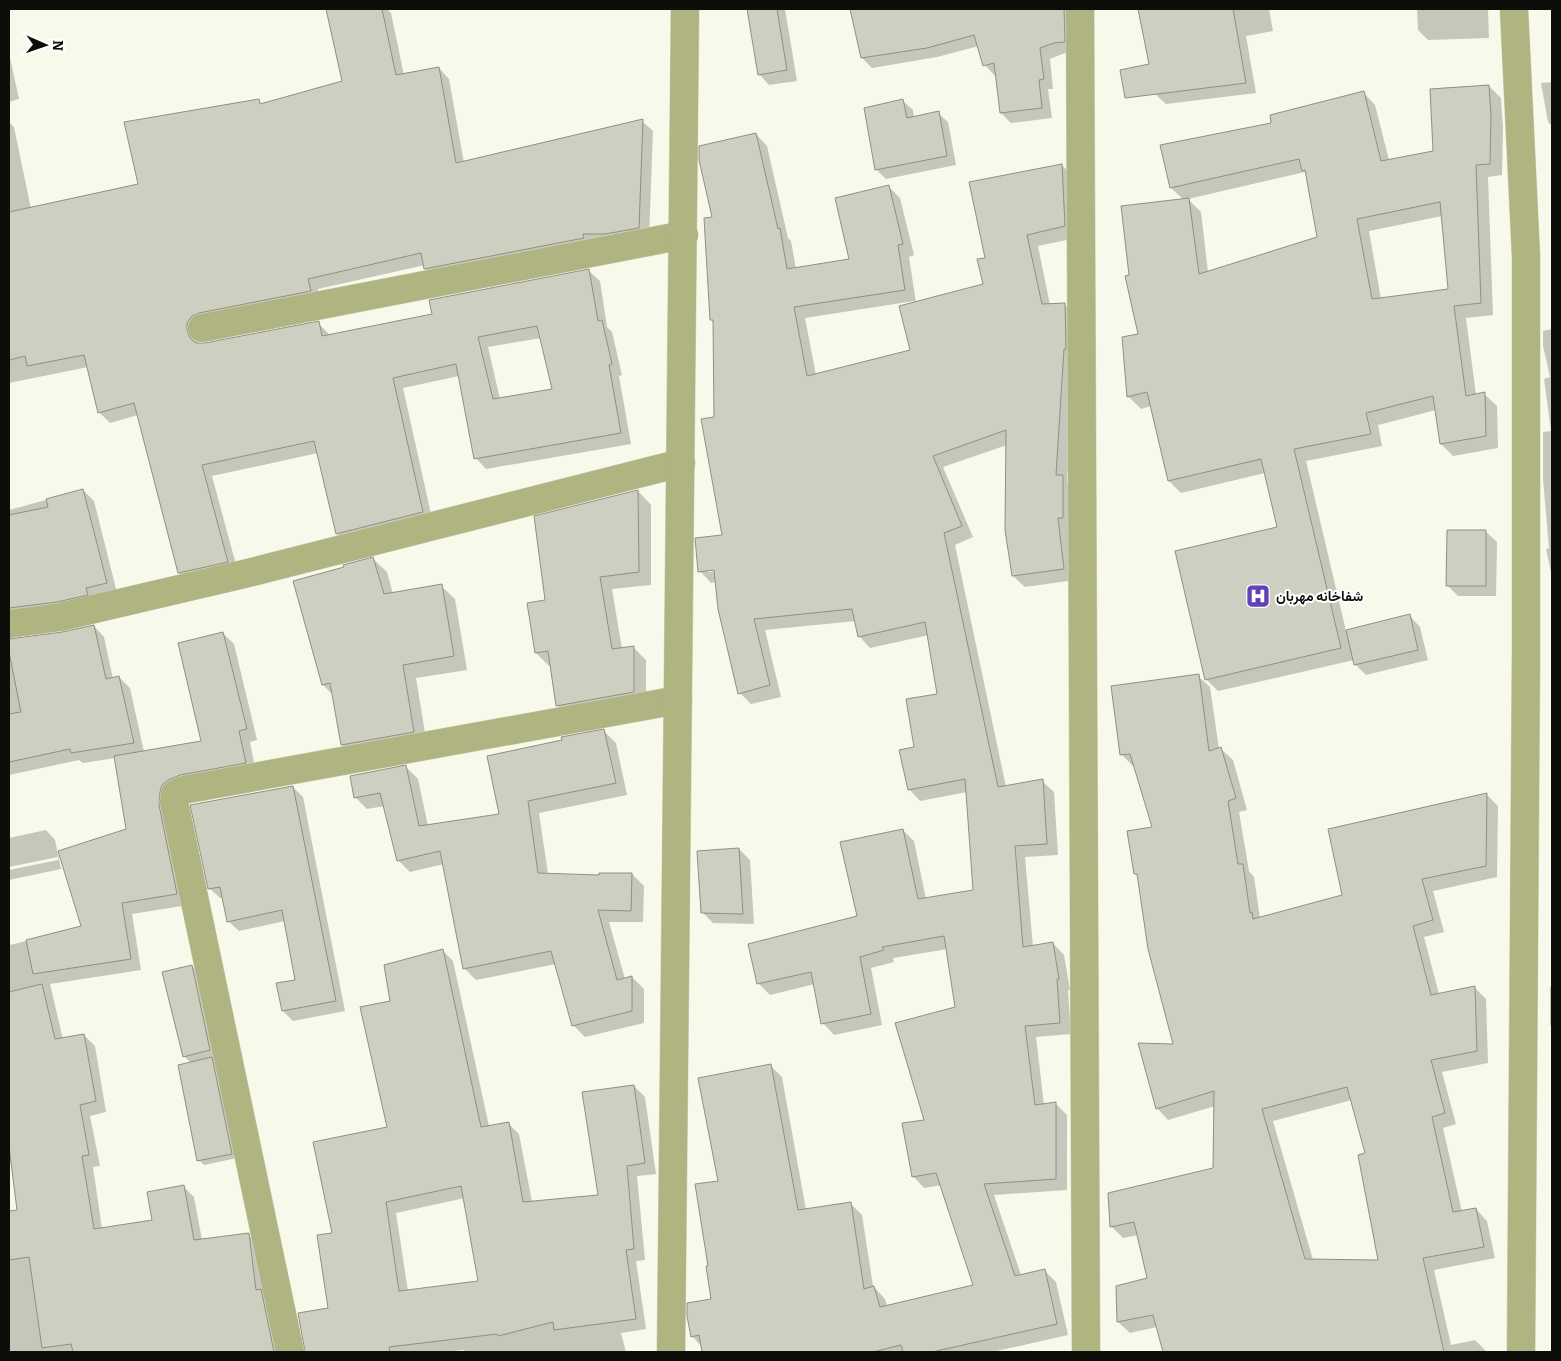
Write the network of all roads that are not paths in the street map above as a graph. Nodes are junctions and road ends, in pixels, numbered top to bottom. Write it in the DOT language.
graph roads {
  1 [pos="685,9"];
  2 [pos="1080,9"];
  3 [pos="1514,9"];
  4 [pos="684,235"];
  5 [pos="202,328"];
  6 [pos="681,463"];
  7 [pos="9,624"];
  8 [pos="678,700"];
  9 [pos="290,1352"];
  10 [pos="670,1352"];
  11 [pos="1086,1352"];
  12 [pos="1521,1352"];
  1 -- 4 [label="street"];
  2 -- 11 [label="street"];
  3 -- 12 [label="street"];
  4 -- 5 [label="street"];
  4 -- 6 [label="street"];
  6 -- 7 [label="street"];
  6 -- 8 [label="street"];
  8 -- 9 [label="street"];
  8 -- 10 [label="street"];
}
